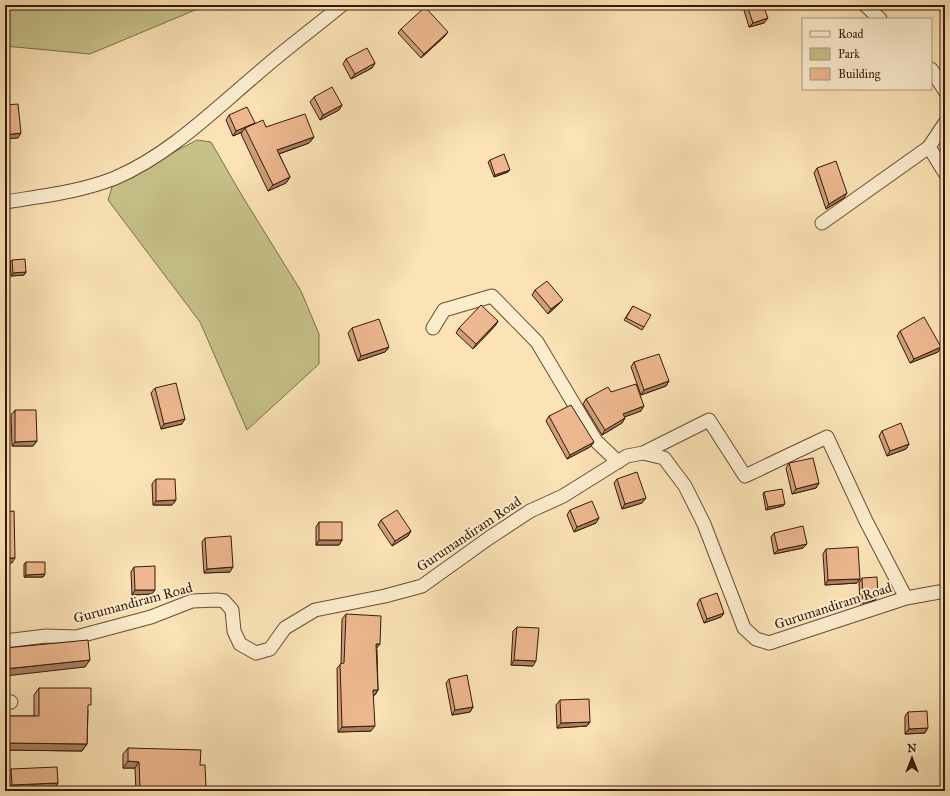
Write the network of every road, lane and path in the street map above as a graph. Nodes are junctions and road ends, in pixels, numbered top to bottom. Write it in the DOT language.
graph roads {
  1 [pos="342,5"];
  2 [pos="865,5"];
  3 [pos="879,18"];
  4 [pos="932,70"];
  5 [pos="945,90"];
  6 [pos="945,123"];
  7 [pos="929,147"];
  8 [pos="945,173"];
  9 [pos="5,202"];
  10 [pos="822,223"];
  11 [pos="433,328"];
  12 [pos="643,454"];
  13 [pos="618,462"];
  14 [pos="945,591"];
  15 [pos="906,598"];
  16 [pos="5,641"];
  1 -- 9 [label="street"];
  2 -- 3 [label="street"];
  4 -- 5 [label="street"];
  6 -- 7 [label="street"];
  7 -- 8 [label="street"];
  7 -- 10 [label="street"];
  11 -- 13 [label="street"];
  12 -- 13 [label="street, Gurumandiram Road"];
  12 -- 15 [label="street, Gurumandiram Road"];
  12 -- 15 [label="street"];
  13 -- 16 [label="street, Gurumandiram Road"];
  14 -- 15 [label="street, Gurumandiram Road"];
}
